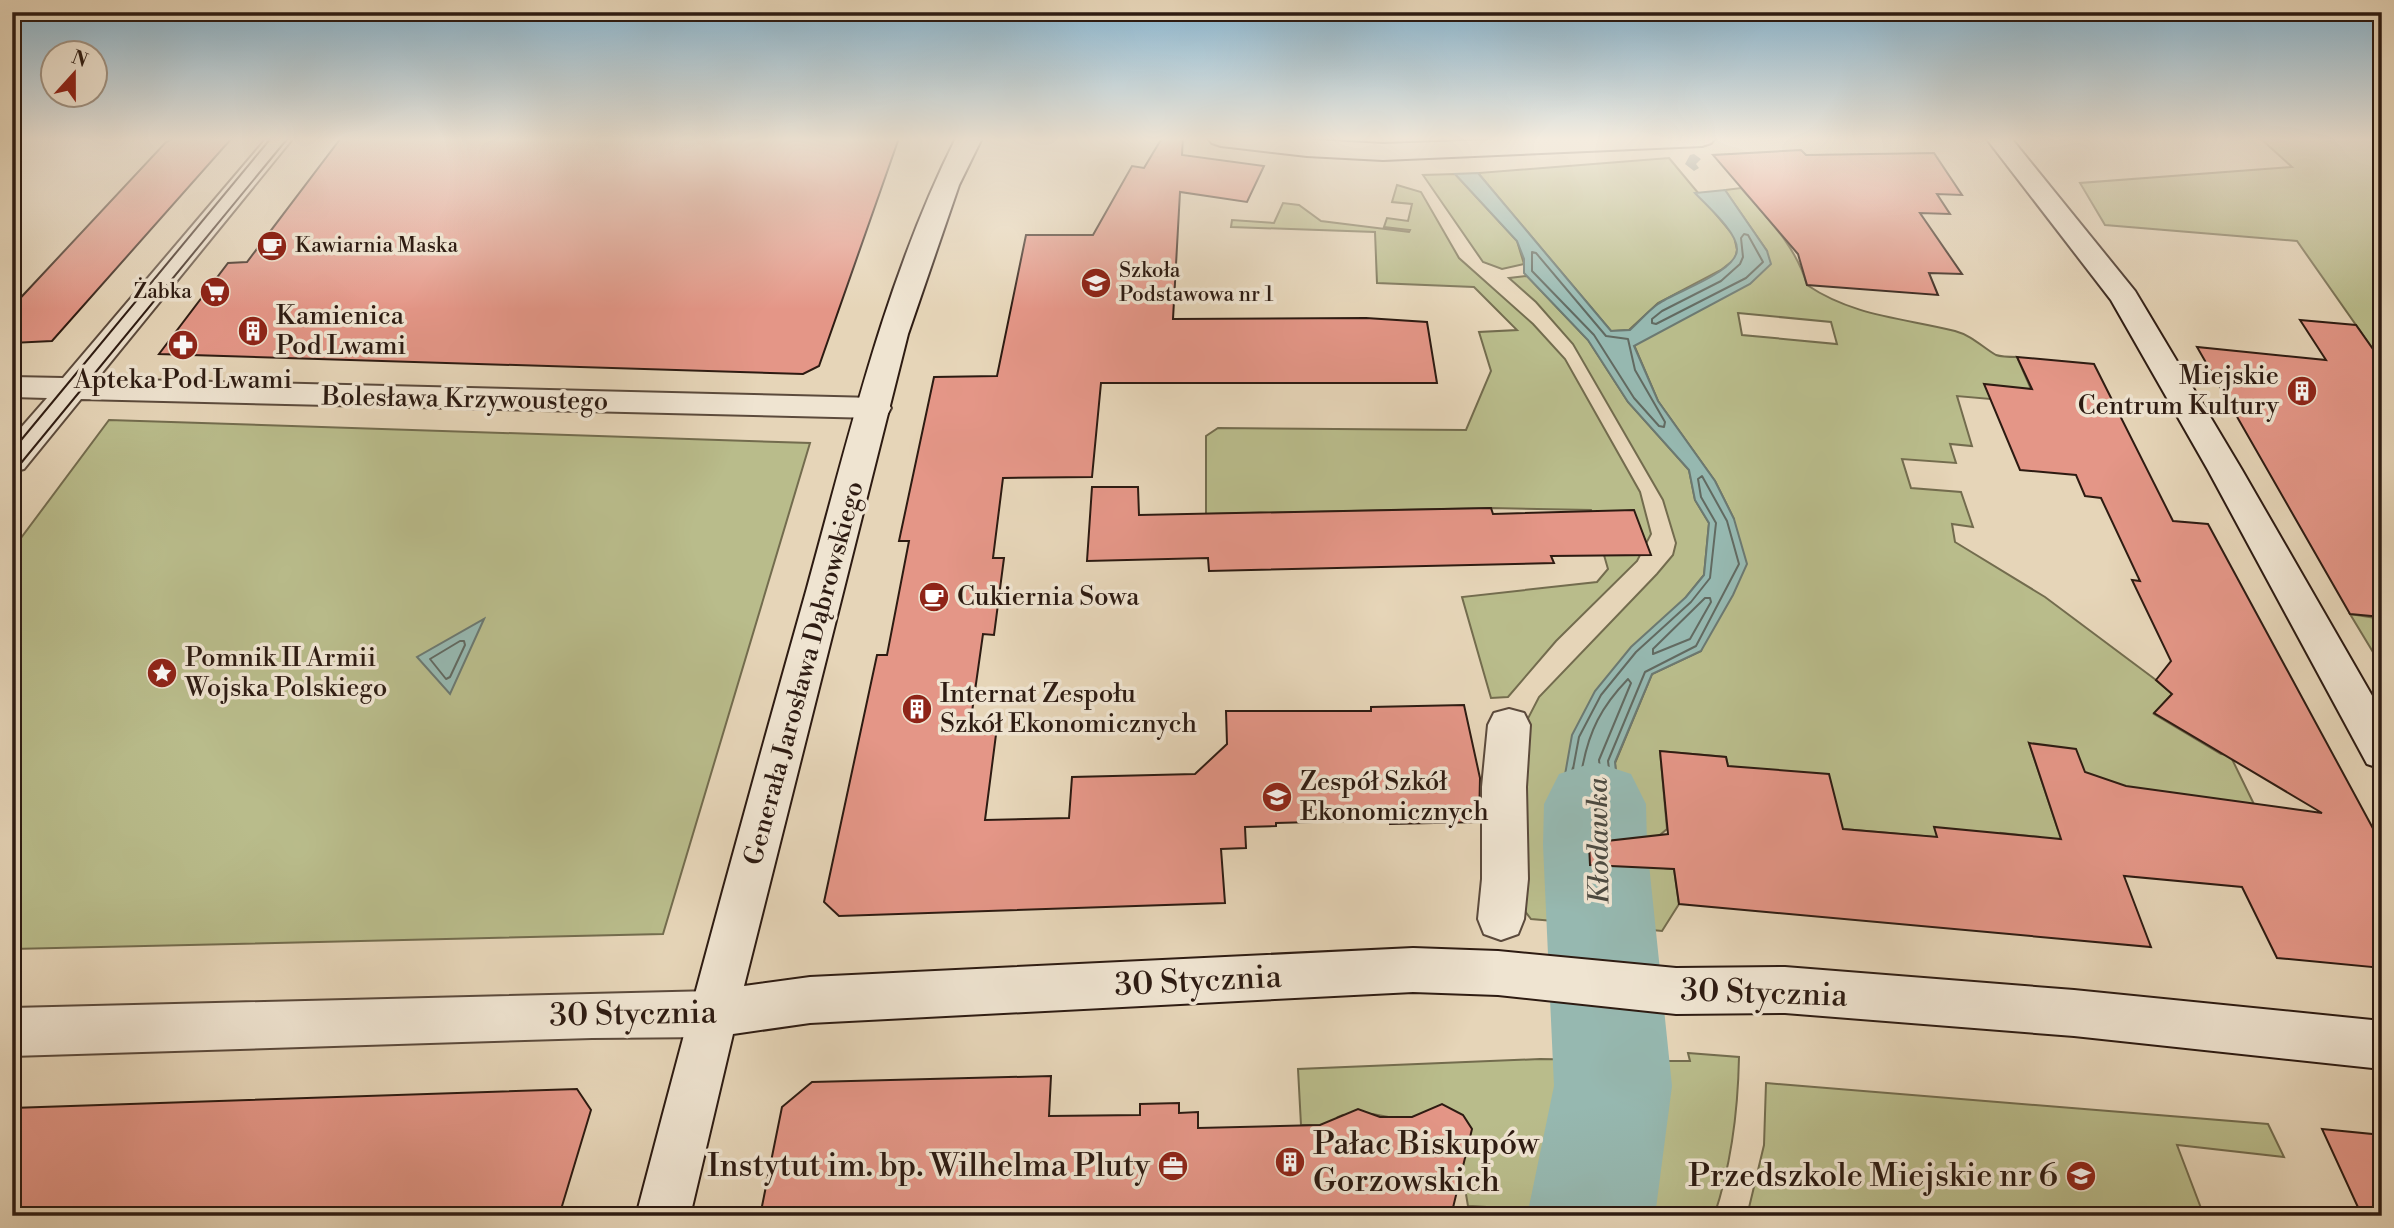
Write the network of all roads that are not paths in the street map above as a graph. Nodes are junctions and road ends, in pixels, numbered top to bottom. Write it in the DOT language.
graph roads {
  1 [pos="232,195"];
  2 [pos="942,195"];
  3 [pos="2043,195"];
  4 [pos="12,387"];
  5 [pos="71,389"];
  6 [pos="875,408"];
  7 [pos="12,461"];
  8 [pos="1509,724"];
  9 [pos="2382,752"];
  10 [pos="1501,919"];
  11 [pos="713,1014"];
  12 [pos="12,1031"];
  13 [pos="2382,1045"];
  14 [pos="663,1216"];
  1 -- 5 [label="street"];
  2 -- 6 [label="street, Generała Jarosława Dąbrowskiego"];
  3 -- 9 [label="street"];
  4 -- 5 [label="street, Bolesława Krzywoustego"];
  5 -- 6 [label="street, Bolesława Krzywoustego"];
  5 -- 7 [label="street"];
  6 -- 11 [label="street, Generała Jarosława Dąbrowskiego"];
  8 -- 10 [label="street"];
  11 -- 12 [label="street, 30 Stycznia"];
  11 -- 13 [label="street, 30 Stycznia"];
  11 -- 14 [label="street, Generała Jarosława Dąbrowskiego"];
}
